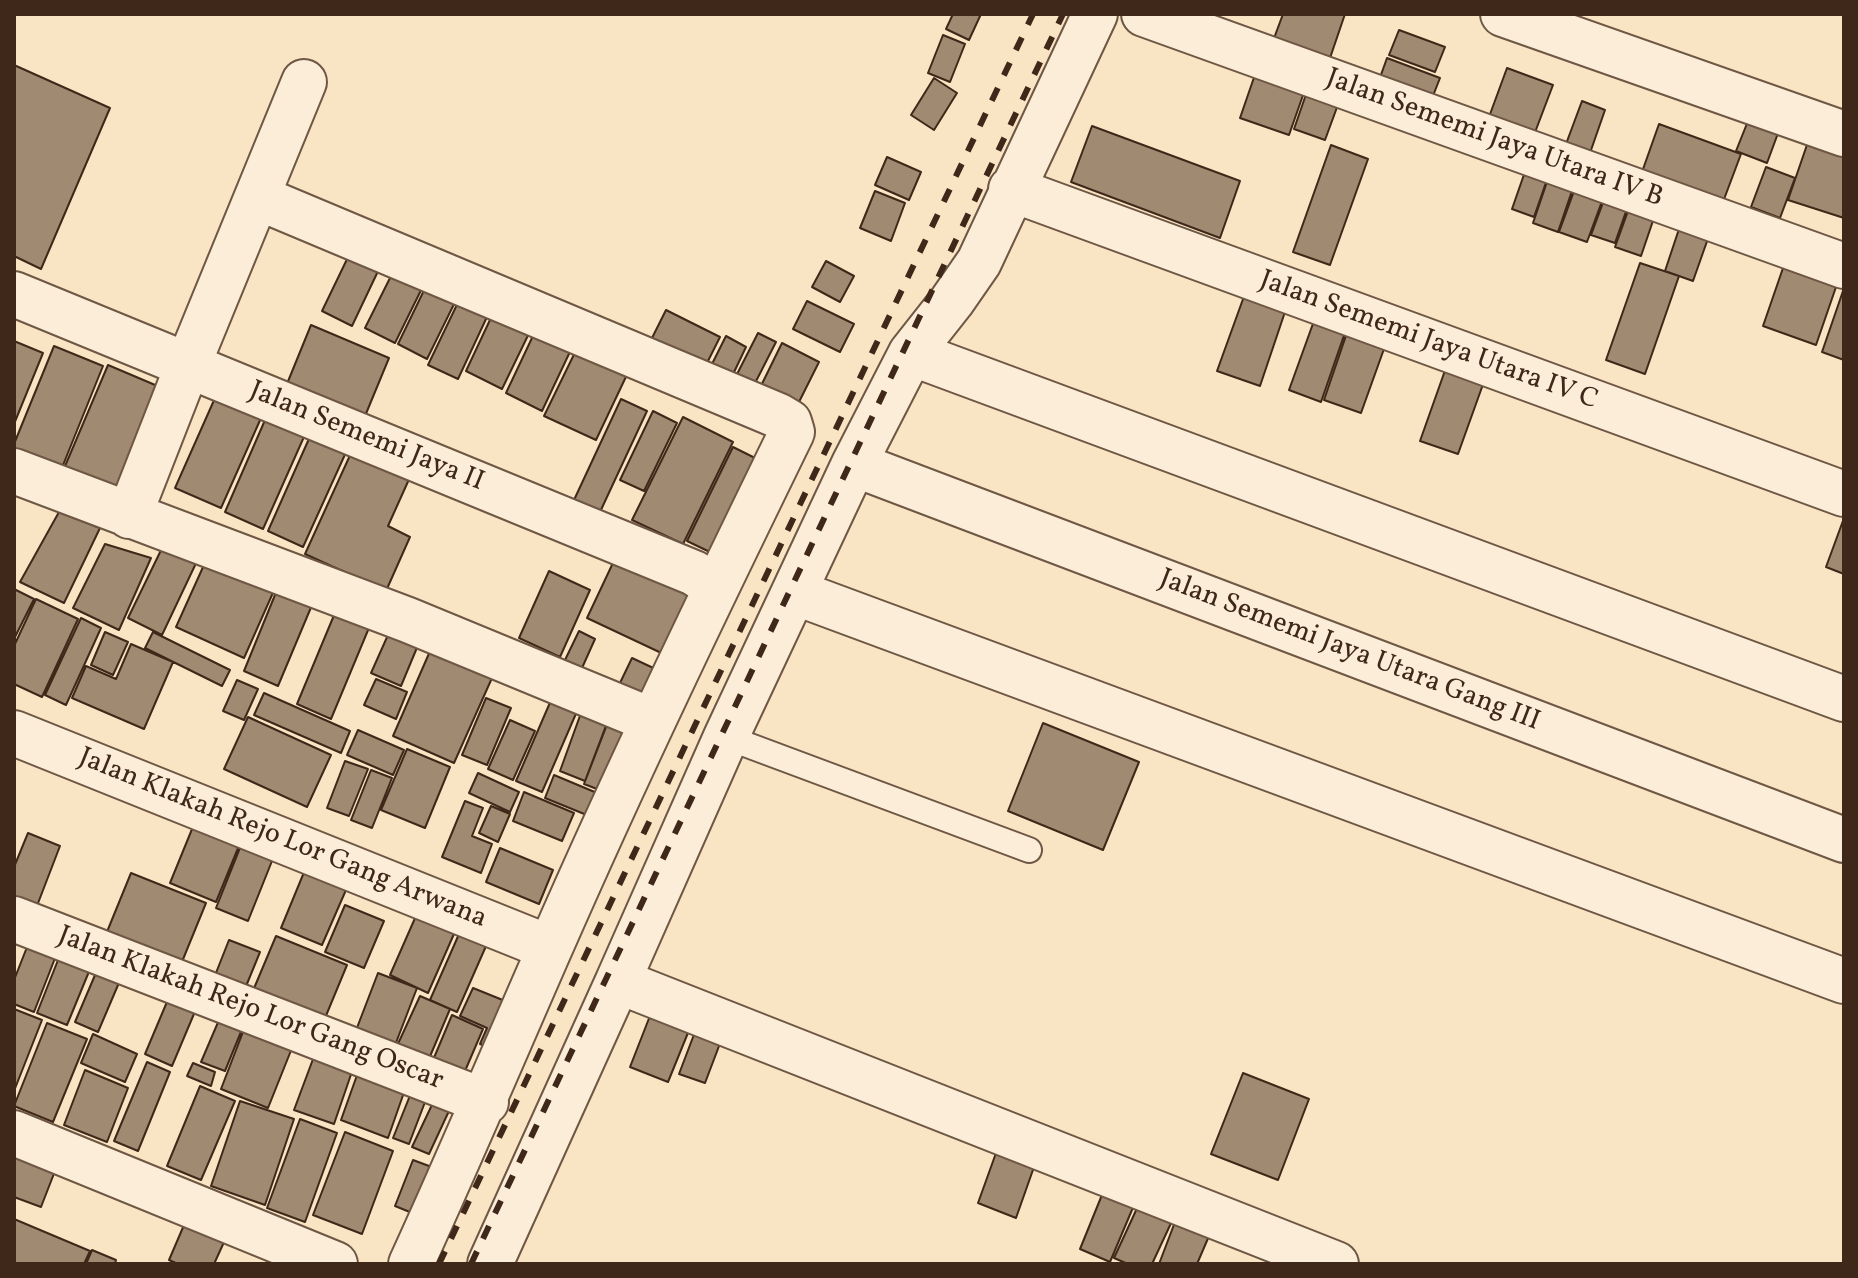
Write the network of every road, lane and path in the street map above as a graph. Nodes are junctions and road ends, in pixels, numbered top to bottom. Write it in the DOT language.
graph roads {
  1 [pos="1095,14"];
  2 [pos="1144,14"];
  3 [pos="1503,14"];
  4 [pos="304,82"];
  5 [pos="1844,134"];
  6 [pos="1011,189"];
  7 [pos="257,197"];
  8 [pos="1844,266"];
  9 [pos="14,294"];
  10 [pos="911,353"];
  11 [pos="188,365"];
  12 [pos="854,464"];
  13 [pos="14,471"];
  14 [pos="1844,494"];
  15 [pos="129,516"];
  16 [pos="716,587"];
  17 [pos="794,592"];
  18 [pos="1844,699"];
  19 [pos="653,721"];
  20 [pos="14,733"];
  21 [pos="726,737"];
  22 [pos="1844,840"];
  23 [pos="1029,850"];
  24 [pos="14,919"];
  25 [pos="550,948"];
  26 [pos="618,981"];
  27 [pos="1844,981"];
  28 [pos="486,1102"];
  29 [pos="14,1133"];
  30 [pos="335,1264"];
  31 [pos="411,1264"];
  32 [pos="490,1264"];
  33 [pos="1336,1264"];
  1 -- 6 [label="street"];
  2 -- 8 [label="street, Jalan Sememi Jaya Utara IV B"];
  3 -- 5 [label="street"];
  4 -- 7 [label="street"];
  6 -- 10 [label="street"];
  6 -- 14 [label="street, Jalan Sememi Jaya Utara IV C"];
  7 -- 11 [label="street"];
  7 -- 16 [label="street"];
  9 -- 11 [label="street, Jalan Sememi Jaya II"];
  10 -- 12 [label="street"];
  10 -- 18 [label="street"];
  11 -- 15 [label="street"];
  11 -- 16 [label="street, Jalan Sememi Jaya II"];
  12 -- 17 [label="street"];
  12 -- 22 [label="street, Jalan Sememi Jaya Utara Gang III"];
  13 -- 15 [label="street"];
  15 -- 19 [label="street"];
  16 -- 19 [label="street"];
  17 -- 21 [label="street"];
  17 -- 27 [label="street"];
  19 -- 25 [label="street"];
  20 -- 25 [label="street, Jalan Klakah Rejo Lor Gang Arwana"];
  21 -- 23 [label="lane"];
  21 -- 26 [label="street"];
  24 -- 28 [label="street, Jalan Klakah Rejo Lor Gang Oscar"];
  25 -- 28 [label="street"];
  26 -- 32 [label="street"];
  26 -- 33 [label="street"];
  28 -- 31 [label="street"];
  29 -- 30 [label="street"];
}
